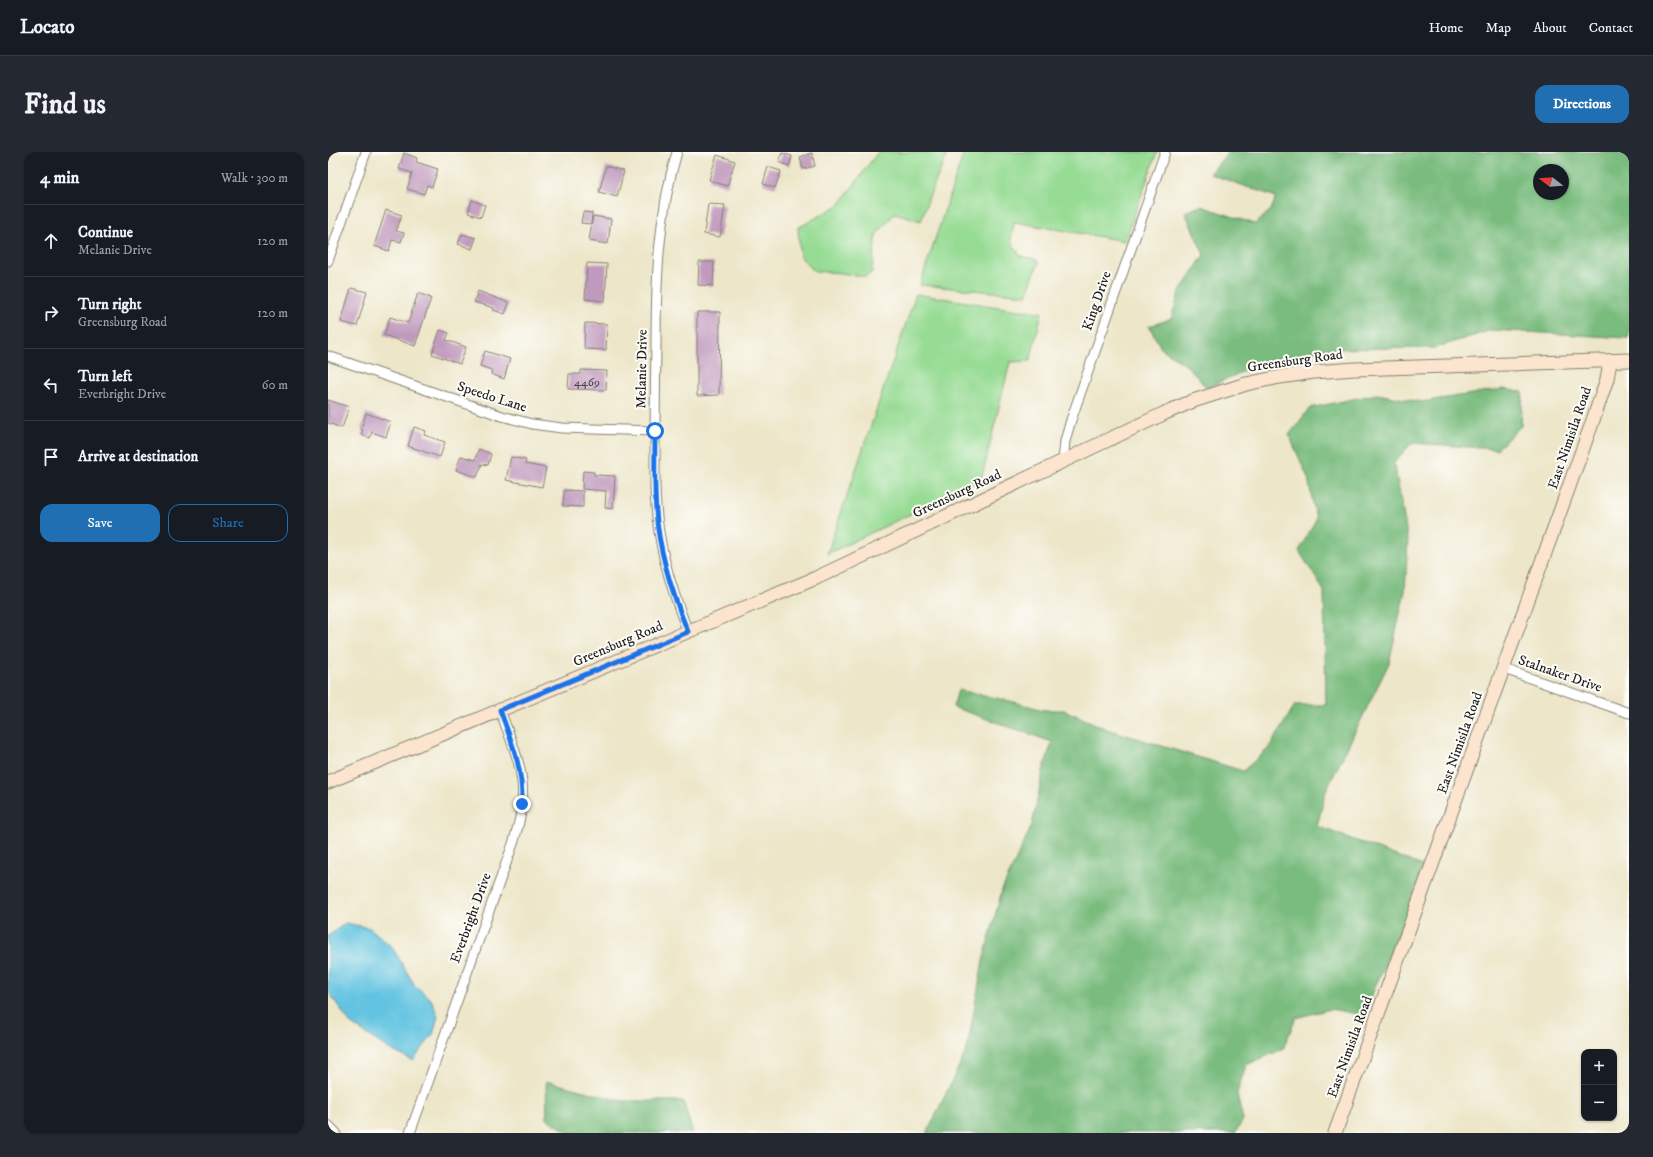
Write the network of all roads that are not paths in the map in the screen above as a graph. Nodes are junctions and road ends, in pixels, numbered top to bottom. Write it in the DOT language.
graph roads {
  1 [pos="366,152"];
  2 [pos="678,152"];
  3 [pos="1165,152"];
  4 [pos="328,261"];
  5 [pos="328,356"];
  6 [pos="1629,360"];
  7 [pos="1610,362"];
  8 [pos="655,431"];
  9 [pos="1063,462"];
  10 [pos="688,632"];
  11 [pos="1504,669"];
  12 [pos="500,710"];
  13 [pos="1629,713"];
  14 [pos="328,782"];
  15 [pos="328,1125"];
  16 [pos="336,1133"];
  17 [pos="410,1133"];
  18 [pos="1335,1133"];
  1 -- 4 [label="street"];
  2 -- 8 [label="street, Melanie Drive"];
  3 -- 9 [label="street, King Drive"];
  5 -- 8 [label="street, Speedo Lane"];
  6 -- 7 [label="main road, Greensburg Road"];
  7 -- 9 [label="main road, Greensburg Road"];
  7 -- 11 [label="main road, East Nimisila Road"];
  8 -- 10 [label="street, Melanie Drive"];
  9 -- 10 [label="main road, Greensburg Road"];
  10 -- 12 [label="main road, Greensburg Road"];
  11 -- 13 [label="street, Stalnaker Drive"];
  11 -- 18 [label="main road, East Nimisila Road"];
  12 -- 14 [label="main road, Greensburg Road"];
  12 -- 17 [label="street, Everbright Drive"];
  15 -- 16 [label="street"];
}
